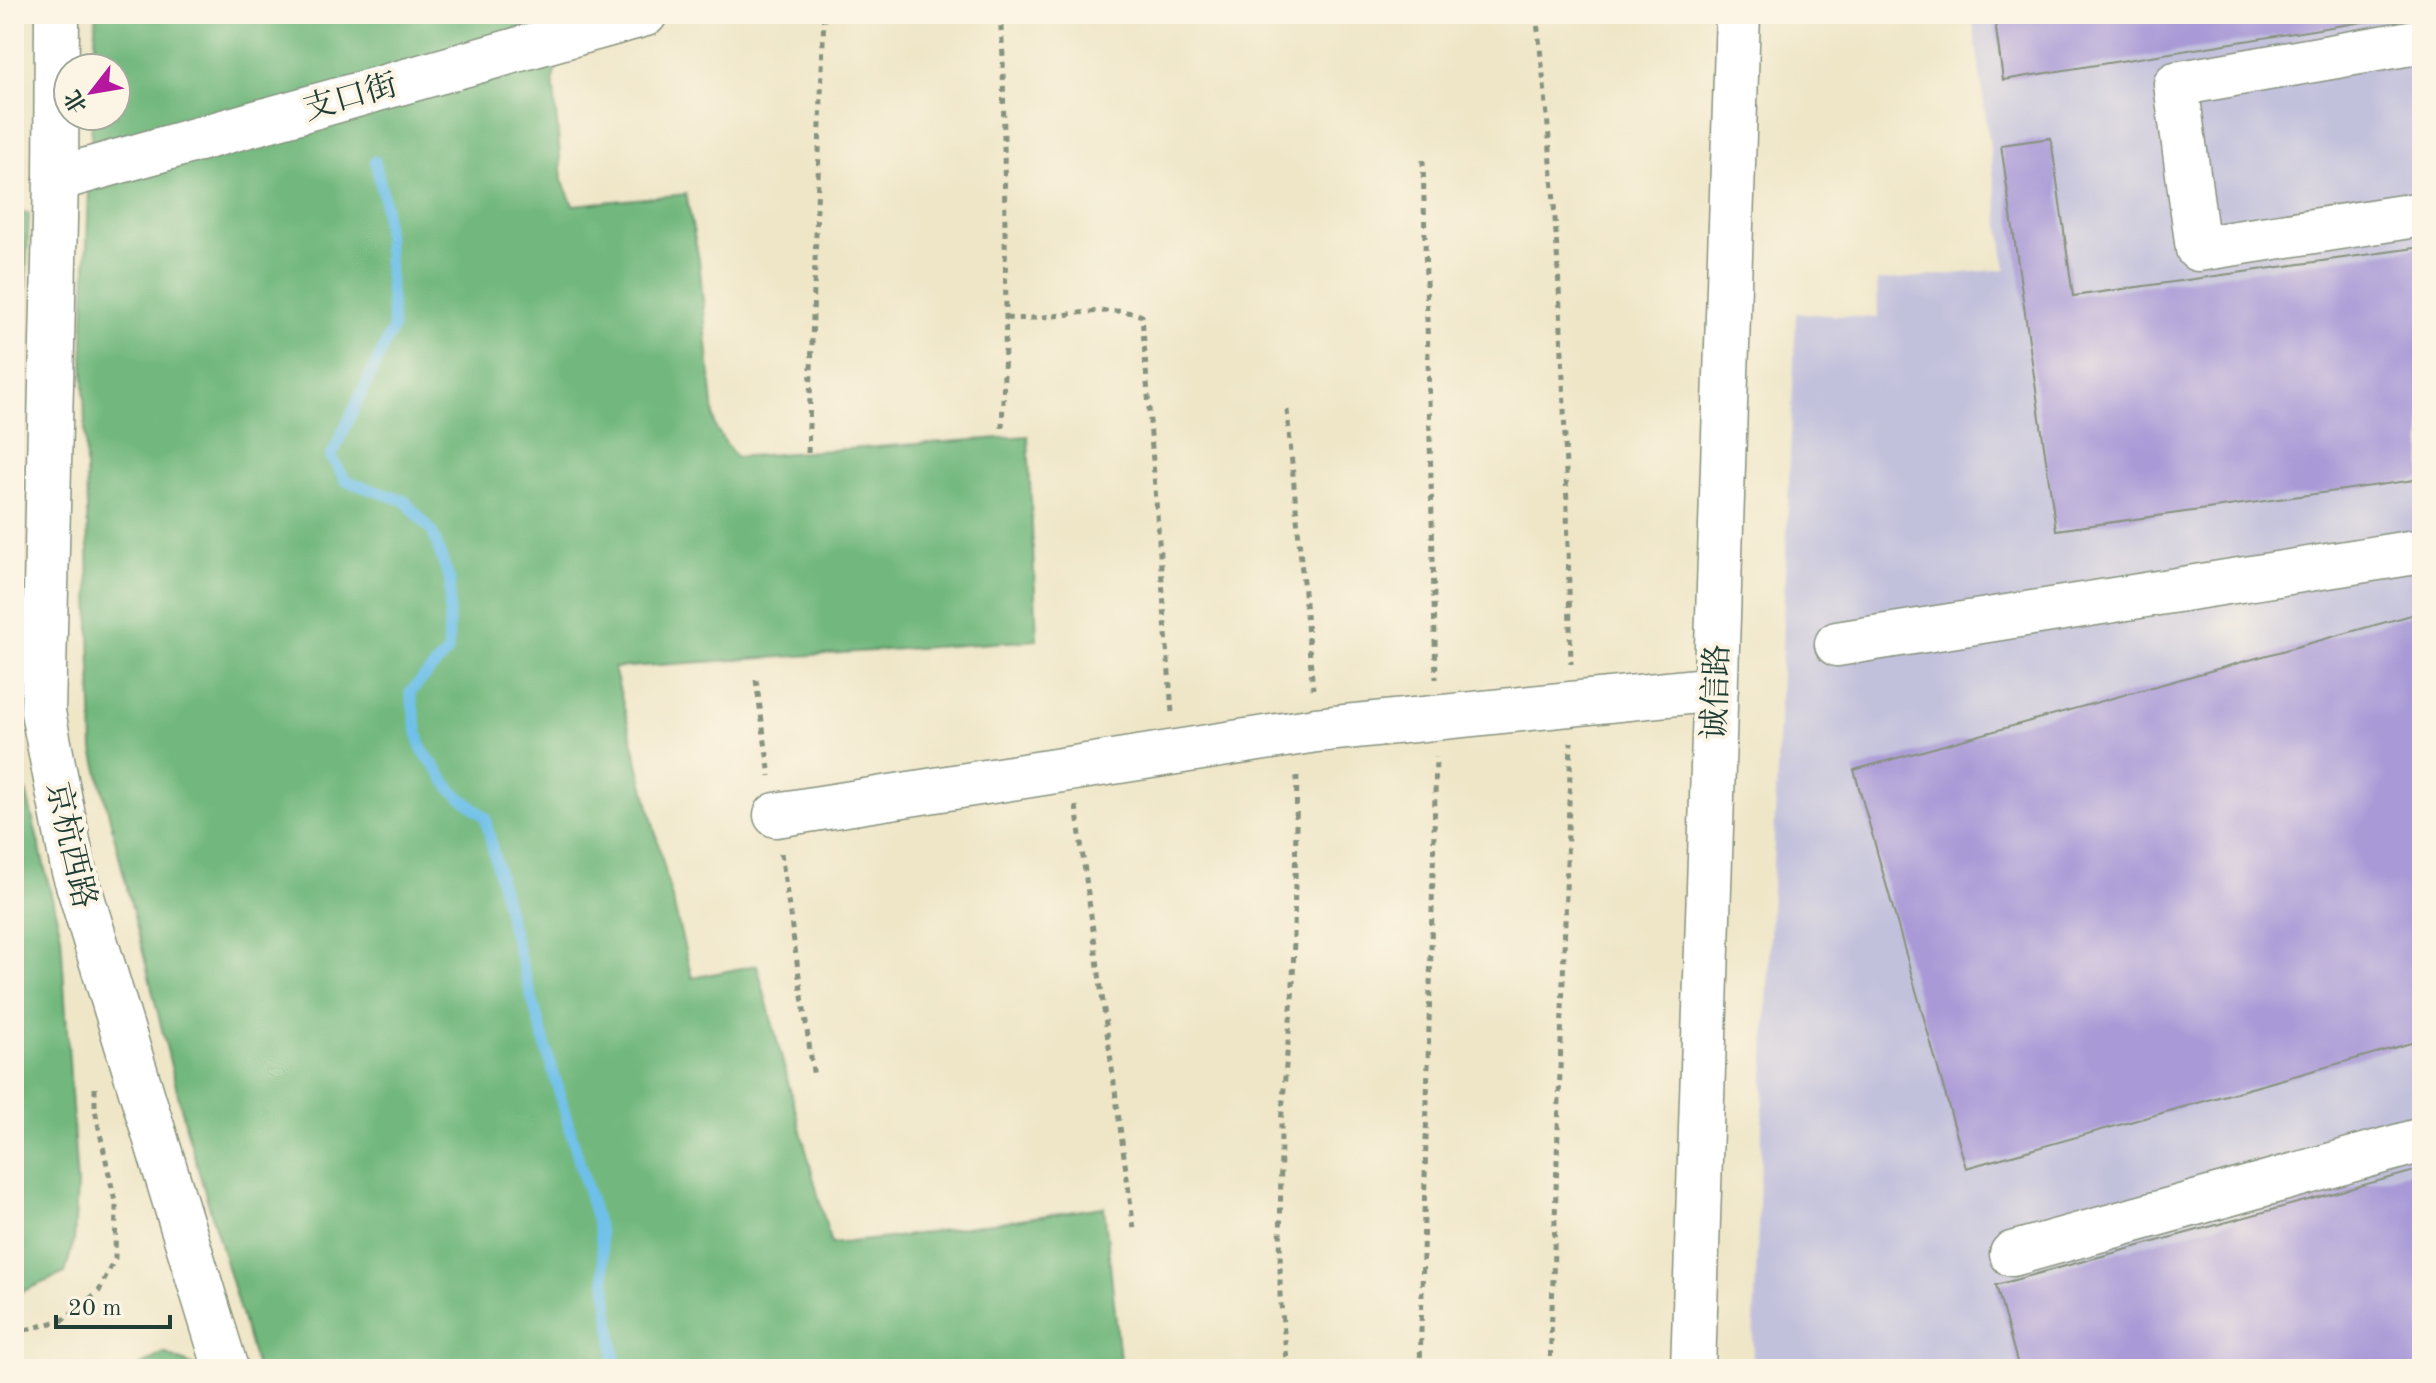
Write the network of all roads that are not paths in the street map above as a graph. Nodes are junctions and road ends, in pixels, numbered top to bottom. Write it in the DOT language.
graph roads {
  1 [pos="57,14"];
  2 [pos="645,14"];
  3 [pos="1738,14"];
  4 [pos="2420,52"];
  5 [pos="56,179"];
  6 [pos="2422,214"];
  7 [pos="2422,551"];
  8 [pos="1837,644"];
  9 [pos="1716,689"];
  10 [pos="776,815"];
  11 [pos="2422,1140"];
  12 [pos="2012,1254"];
  13 [pos="226,1369"];
  14 [pos="1684,1369"];
  1 -- 5 [label="street, 京杭西路"];
  2 -- 5 [label="street, 支口街"];
  3 -- 9 [label="street, 诚信路"];
  4 -- 6 [label="street"];
  5 -- 13 [label="street, 京杭西路"];
  7 -- 8 [label="street"];
  9 -- 10 [label="street"];
  9 -- 14 [label="street, 诚信路"];
  11 -- 12 [label="street"];
}
